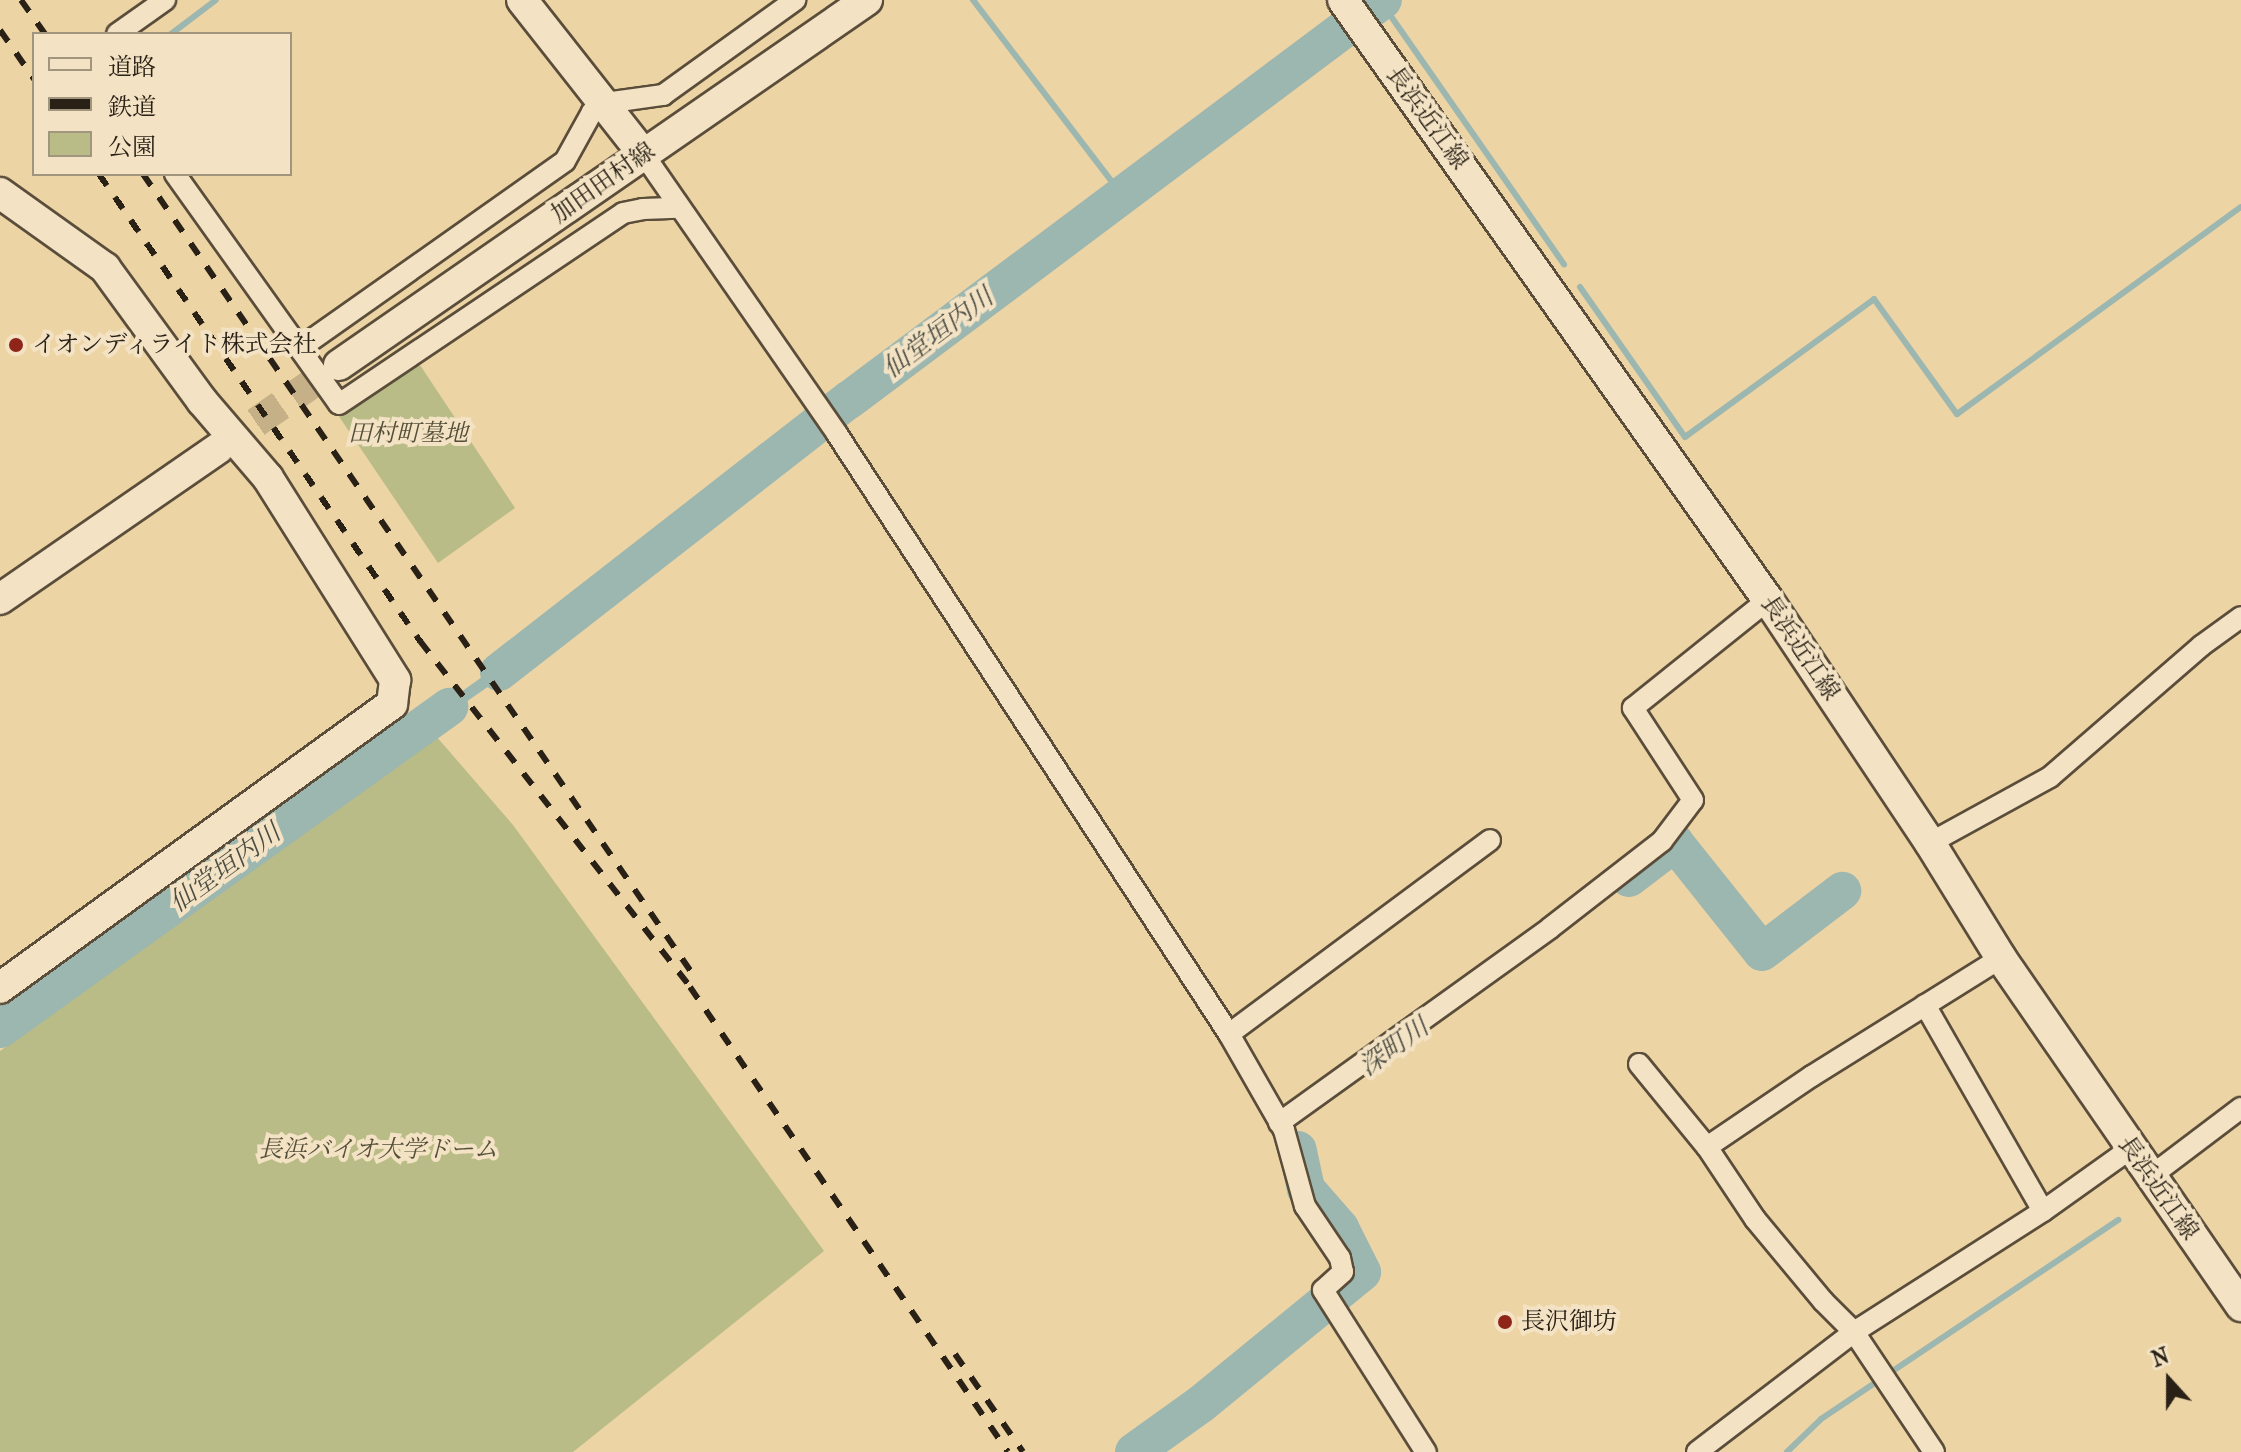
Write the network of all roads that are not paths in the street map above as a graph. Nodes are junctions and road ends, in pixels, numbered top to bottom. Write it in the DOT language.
graph roads {
  1 [pos="165,0"];
  2 [pos="522,0"];
  3 [pos="795,0"];
  4 [pos="867,0"];
  5 [pos="1344,2"];
  6 [pos="120,32"];
  7 [pos="605,103"];
  8 [pos="644,155"];
  9 [pos="176,176"];
  10 [pos="0,193"];
  11 [pos="680,208"];
  12 [pos="300,348"];
  13 [pos="339,365"];
  14 [pos="219,448"];
  15 [pos="0,599"];
  16 [pos="1768,600"];
  17 [pos="2241,617"];
  18 [pos="1490,840"];
  19 [pos="1930,843"];
  20 [pos="2001,958"];
  21 [pos="0,988"];
  22 [pos="1925,1005"];
  23 [pos="1229,1034"];
  24 [pos="1639,1064"];
  25 [pos="2241,1108"];
  26 [pos="1279,1123"];
  27 [pos="1707,1147"];
  28 [pos="2130,1149"];
  29 [pos="2151,1176"];
  30 [pos="2043,1211"];
  31 [pos="2241,1306"];
  32 [pos="1854,1332"];
  33 [pos="1426,1452"];
  34 [pos="1697,1452"];
  35 [pos="1934,1452"];
  1 -- 6 [label="street"];
  2 -- 7 [label="main road"];
  3 -- 7 [label="street"];
  4 -- 8 [label="main road, 加田田村線"];
  5 -- 16 [label="main road, 長浜近江線"];
  7 -- 8 [label="main road"];
  7 -- 12 [label="street"];
  8 -- 11 [label="street"];
  8 -- 13 [label="main road, 加田田村線"];
  9 -- 12 [label="street"];
  10 -- 21 [label="main road"];
  11 -- 12 [label="street"];
  11 -- 23 [label="street"];
  14 -- 15 [label="main road"];
  16 -- 19 [label="main road, 長浜近江線"];
  16 -- 26 [label="street"];
  17 -- 19 [label="street"];
  18 -- 23 [label="street"];
  19 -- 20 [label="main road, 長浜近江線"];
  20 -- 22 [label="street"];
  20 -- 28 [label="main road, 長浜近江線"];
  22 -- 27 [label="street"];
  22 -- 30 [label="street"];
  23 -- 26 [label="street"];
  24 -- 27 [label="street"];
  25 -- 29 [label="street"];
  26 -- 33 [label="street"];
  27 -- 32 [label="street"];
  28 -- 29 [label="main road, 長浜近江線"];
  28 -- 30 [label="street"];
  29 -- 31 [label="main road, 長浜近江線"];
  30 -- 32 [label="street"];
  32 -- 34 [label="street"];
  32 -- 35 [label="street"];
}
